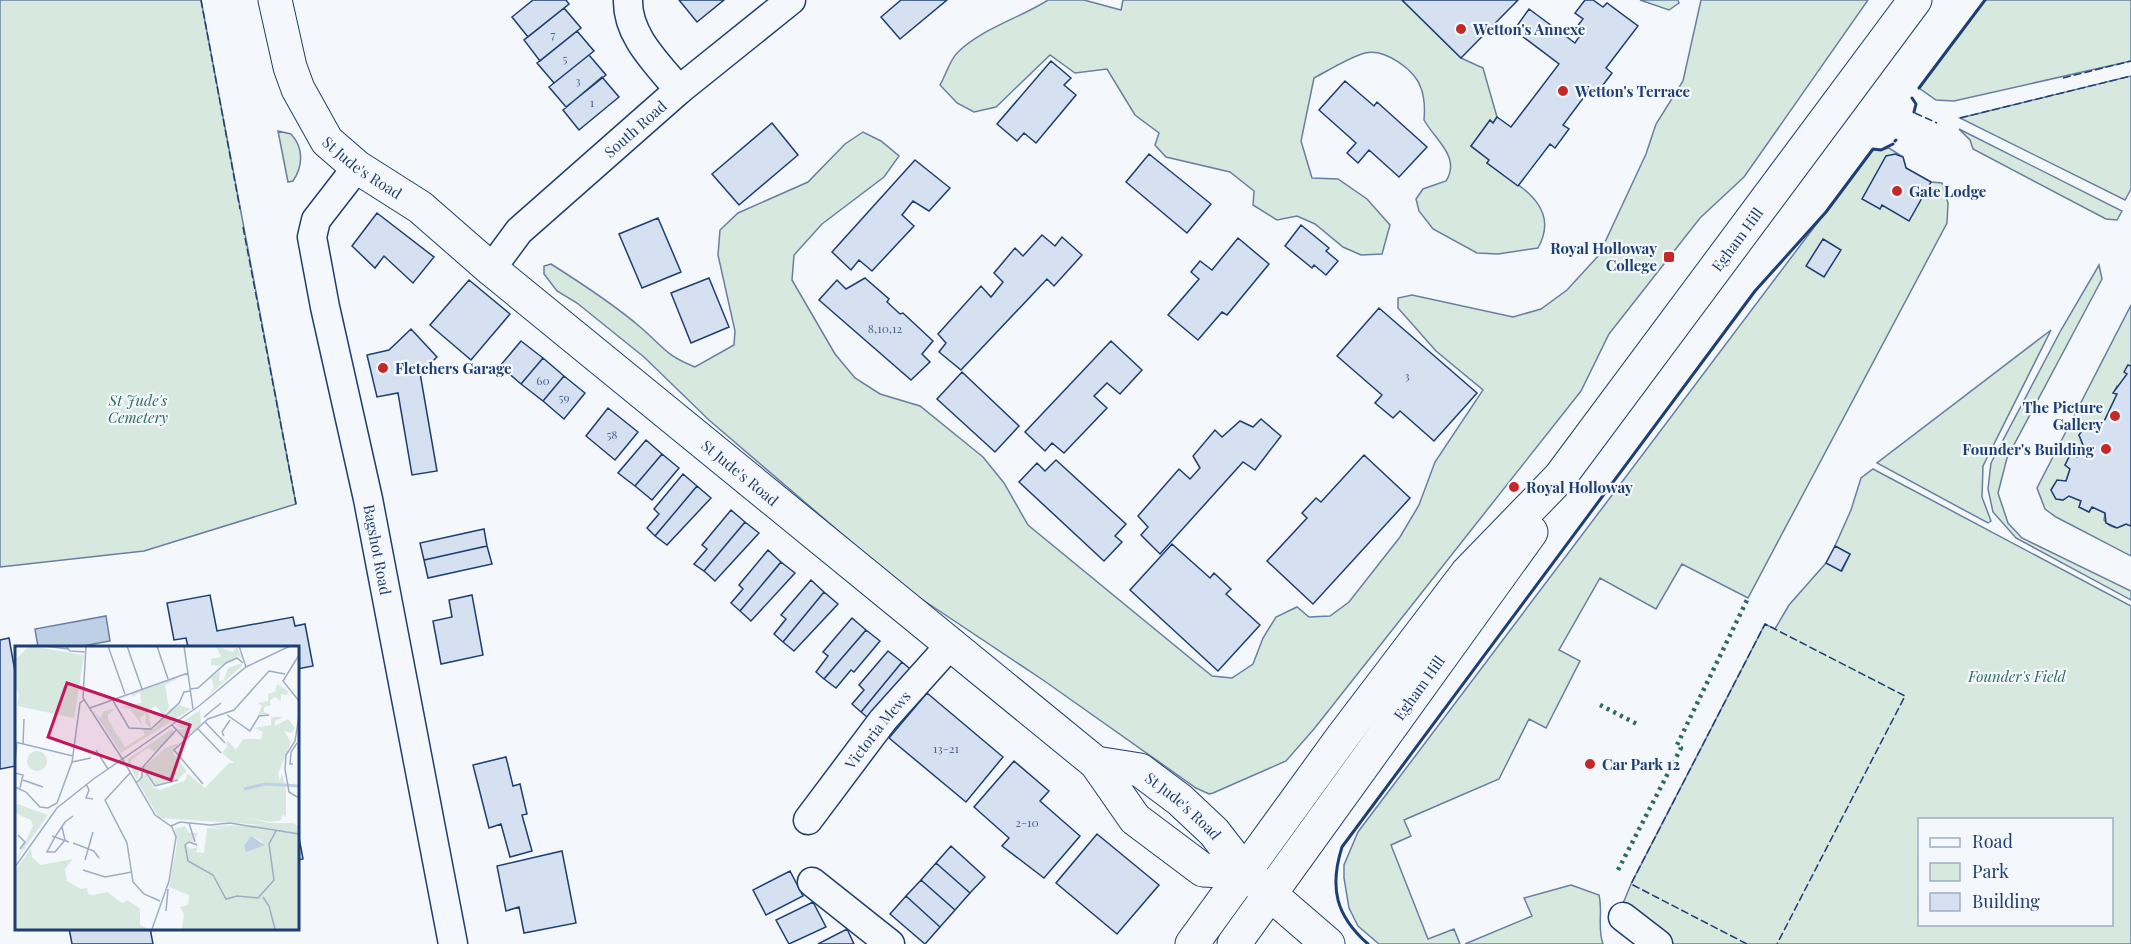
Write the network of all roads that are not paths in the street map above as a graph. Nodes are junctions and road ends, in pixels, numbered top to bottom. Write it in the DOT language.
graph roads {
  1 [pos="274,0"];
  2 [pos="628,0"];
  3 [pos="791,0"];
  4 [pos="1915,0"];
  5 [pos="679,90"];
  6 [pos="357,167"];
  7 [pos="491,269"];
  8 [pos="1560,477"];
  9 [pos="952,643"];
  10 [pos="808,820"];
  11 [pos="1245,872"];
  12 [pos="812,882"];
  13 [pos="1270,894"];
  14 [pos="1623,917"];
  15 [pos="453,944"];
  16 [pos="890,944"];
  17 [pos="1192,944"];
  18 [pos="1234,944"];
  19 [pos="1328,944"];
  20 [pos="1658,944"];
  1 -- 6 [label="main road, St Jude's Road"];
  2 -- 5 [label="street"];
  3 -- 5 [label="street, South Road"];
  4 -- 8 [label="main road, Egham Hill"];
  5 -- 7 [label="street, South Road"];
  6 -- 7 [label="main road, St Jude's Road"];
  6 -- 15 [label="street, Bagshot Road"];
  7 -- 9 [label="main road, St Jude's Road"];
  8 -- 11 [label="main road, Egham Hill"];
  8 -- 13 [label="main road, Egham Hill"];
  9 -- 10 [label="street, Victoria Mews"];
  9 -- 11 [label="main road, St Jude's Road"];
  11 -- 13 [label="main road, St Jude's Road"];
  11 -- 17 [label="main road, Egham Hill"];
  12 -- 16 [label="street"];
  13 -- 18 [label="main road, Egham Hill"];
  13 -- 19 [label="main road, St Jude's Road"];
  14 -- 20 [label="street"];
}
